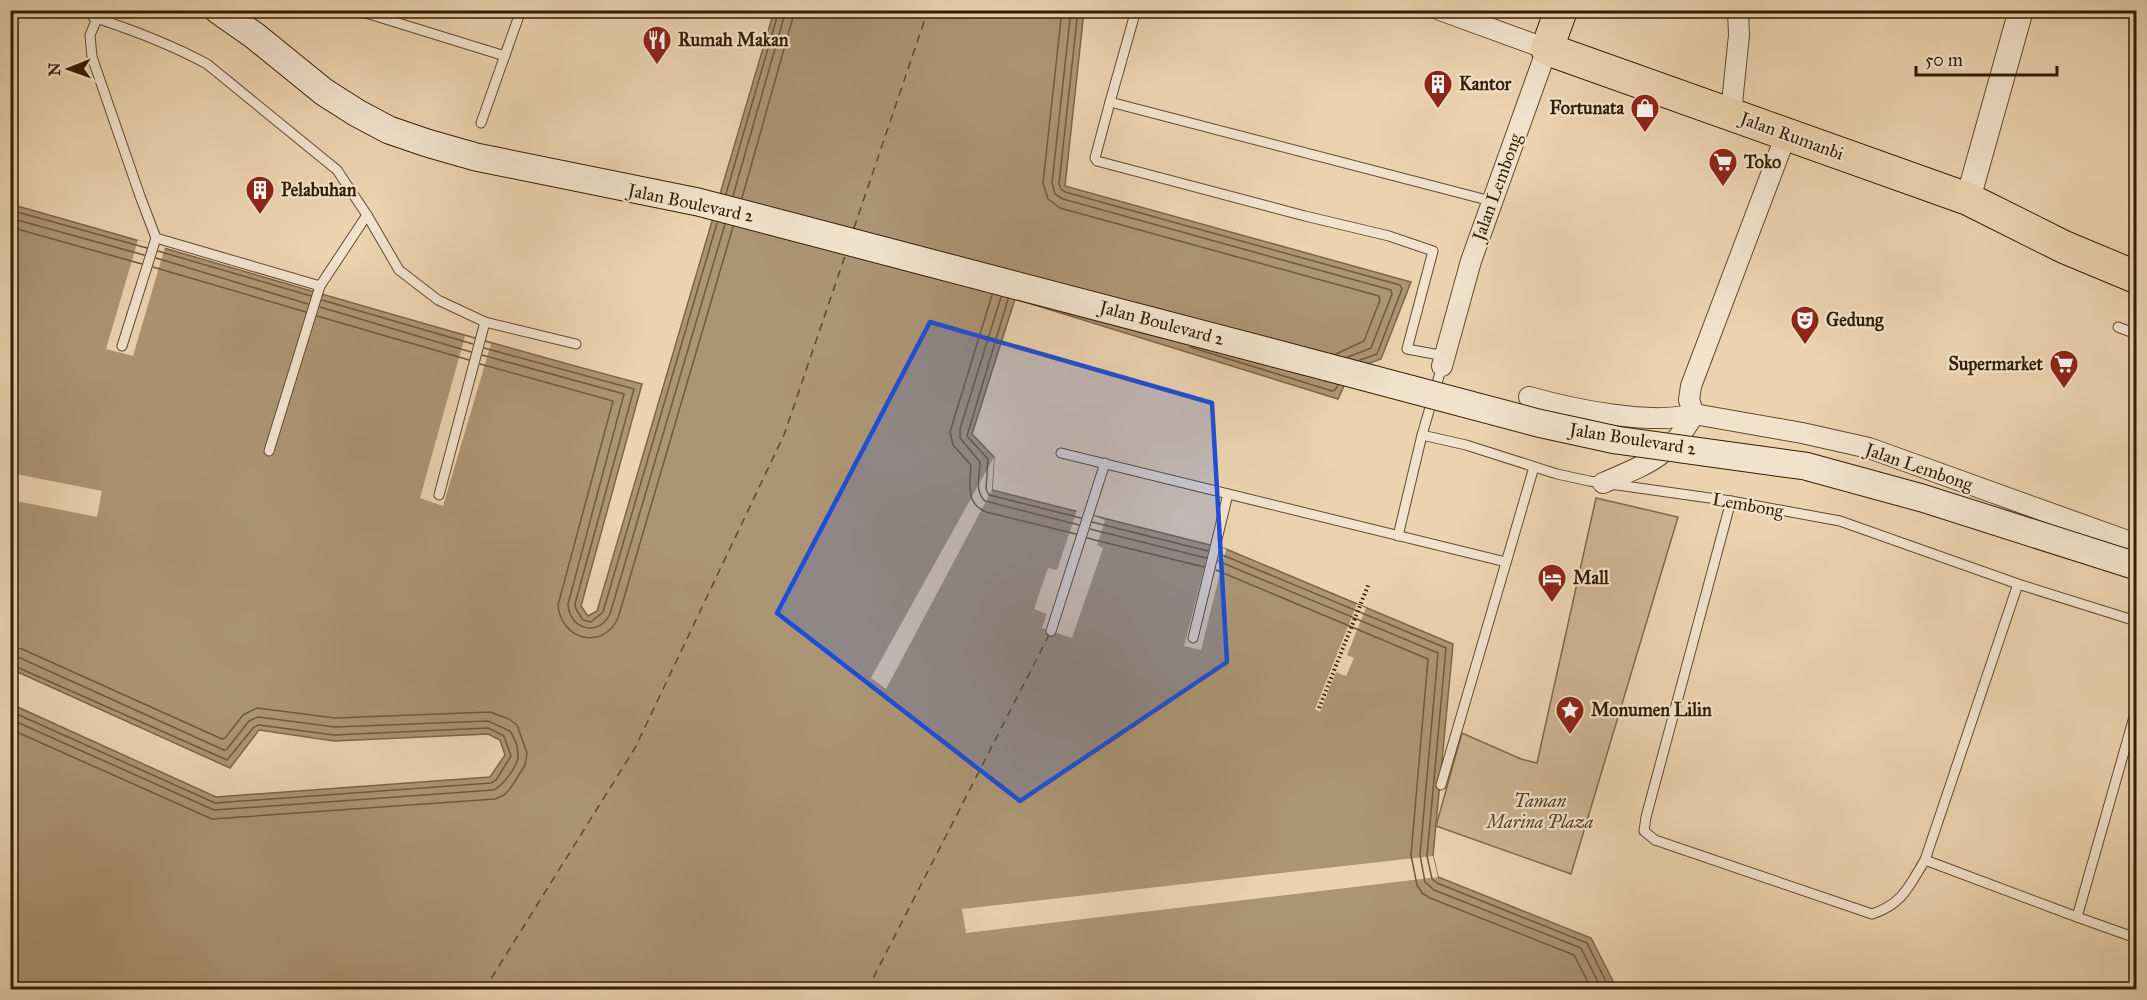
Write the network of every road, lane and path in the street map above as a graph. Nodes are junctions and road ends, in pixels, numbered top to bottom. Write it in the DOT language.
graph roads {
  1 [pos="218,10"];
  2 [pos="356,10"];
  3 [pos="521,10"];
  4 [pos="1136,10"];
  5 [pos="1440,10"];
  6 [pos="1561,10"];
  7 [pos="1738,10"];
  8 [pos="2021,10"];
  9 [pos="94,15"];
  10 [pos="1547,50"];
  11 [pos="505,56"];
  12 [pos="1110,102"];
  13 [pos="1731,113"];
  14 [pos="481,123"];
  15 [pos="1786,135"];
  16 [pos="1968,199"];
  17 [pos="1491,201"];
  18 [pos="367,215"];
  19 [pos="156,238"];
  20 [pos="2136,277"];
  21 [pos="320,286"];
  22 [pos="485,322"];
  23 [pos="2118,327"];
  24 [pos="2136,334"];
  25 [pos="576,344"];
  26 [pos="122,346"];
  27 [pos="1444,361"];
  28 [pos="1529,397"];
  29 [pos="1694,414"];
  30 [pos="1422,435"];
  31 [pos="269,451"];
  32 [pos="1061,453"];
  33 [pos="1104,463"];
  34 [pos="1534,467"];
  35 [pos="1603,483"];
  36 [pos="1228,494"];
  37 [pos="439,495"];
  38 [pos="1731,501"];
  39 [pos="2134,504"];
  40 [pos="1398,536"];
  41 [pos="2134,536"];
  42 [pos="1506,562"];
  43 [pos="2136,566"];
  44 [pos="1369,583"];
  45 [pos="2018,584"];
  46 [pos="2136,621"];
  47 [pos="1051,631"];
  48 [pos="1193,638"];
  49 [pos="1319,708"];
  50 [pos="2136,710"];
  51 [pos="1441,785"];
  52 [pos="1925,860"];
  53 [pos="2077,917"];
  54 [pos="2136,938"];
  1 -- 43 [label="main road, Jalan Boulevard 2, bridge"];
  2 -- 11 [label="lane"];
  3 -- 11 [label="lane"];
  4 -- 12 [label="lane"];
  5 -- 10 [label="street, Jalan Rumanbi"];
  6 -- 10 [label="highway, Jalan Lembong"];
  7 -- 13 [label="street"];
  8 -- 16 [label="street"];
  9 -- 18 [label="lane"];
  9 -- 19 [label="lane"];
  10 -- 13 [label="highway, Jalan Rumanbi"];
  10 -- 17 [label="street, Jalan Lembong"];
  11 -- 14 [label="lane"];
  12 -- 17 [label="lane"];
  12 -- 27 [label="lane"];
  13 -- 15 [label="highway, Jalan Rumanbi"];
  15 -- 16 [label="highway, Jalan Rumanbi"];
  15 -- 29 [label="street"];
  16 -- 20 [label="highway, Jalan Rumanbi"];
  17 -- 27 [label="street, Jalan Lembong"];
  18 -- 21 [label="lane"];
  18 -- 22 [label="lane"];
  19 -- 21 [label="lane"];
  19 -- 26 [label="lane"];
  21 -- 31 [label="lane"];
  22 -- 25 [label="lane"];
  22 -- 37 [label="lane"];
  23 -- 24 [label="lane"];
  27 -- 30 [label="lane"];
  28 -- 29 [label="street"];
  29 -- 35 [label="street"];
  29 -- 41 [label="street, Jalan Lembong"];
  30 -- 34 [label="lane, Lembong"];
  30 -- 40 [label="lane"];
  32 -- 33 [label="lane"];
  33 -- 36 [label="lane"];
  33 -- 47 [label="lane"];
  34 -- 35 [label="lane, Lembong"];
  34 -- 42 [label="lane"];
  35 -- 38 [label="lane, Lembong"];
  36 -- 40 [label="lane"];
  36 -- 48 [label="lane"];
  38 -- 45 [label="lane, Lembong"];
  38 -- 52 [label="lane"];
  39 -- 41 [label="path"];
  40 -- 42 [label="lane"];
  42 -- 51 [label="lane"];
  44 -- 49 [label="path"];
  45 -- 46 [label="lane, Lembong"];
  45 -- 52 [label="lane"];
  50 -- 53 [label="lane"];
  52 -- 53 [label="lane"];
  53 -- 54 [label="lane"];
}
